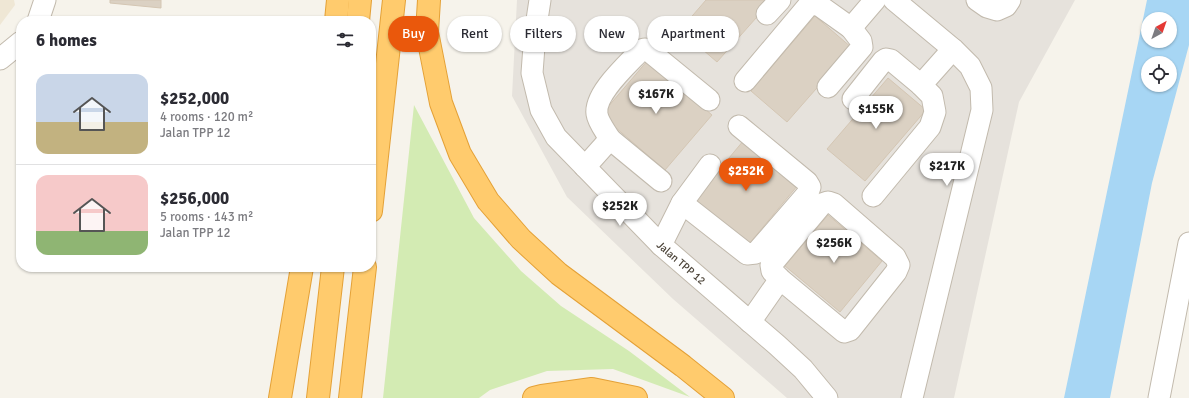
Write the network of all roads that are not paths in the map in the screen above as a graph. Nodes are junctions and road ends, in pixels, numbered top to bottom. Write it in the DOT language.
graph roads {
  1 [pos="45,0"];
  2 [pos="338,0"];
  3 [pos="360,0"];
  4 [pos="394,0"];
  5 [pos="429,0"];
  6 [pos="540,0"];
  7 [pos="874,0"];
  8 [pos="978,0"];
  9 [pos="1010,0"];
  10 [pos="906,4"];
  11 [pos="40,16"];
  12 [pos="336,16"];
  13 [pos="358,16"];
  14 [pos="851,28"];
  15 [pos="16,46"];
  16 [pos="953,49"];
  17 [pos="0,59"];
  18 [pos="745,81"];
  19 [pos="921,85"];
  20 [pos="828,87"];
  21 [pos="853,99"];
  22 [pos="709,100"];
  23 [pos="739,126"];
  24 [pos="610,139"];
  25 [pos="376,165"];
  26 [pos="710,165"];
  27 [pos="585,167"];
  28 [pos="661,181"];
  29 [pos="873,196"];
  30 [pos="682,203"];
  31 [pos="1189,243"];
  32 [pos="661,245"];
  33 [pos="301,272"];
  34 [pos="332,272"];
  35 [pos="364,272"];
  36 [pos="780,279"];
  37 [pos="750,322"];
  38 [pos="280,398"];
  39 [pos="318,398"];
  40 [pos="350,398"];
  41 [pos="534,398"];
  42 [pos="636,398"];
  43 [pos="723,398"];
  44 [pos="827,398"];
  45 [pos="912,398"];
  46 [pos="1159,398"];
  1 -- 11 [label="street"];
  2 -- 12 [label="highway"];
  3 -- 13 [label="highway"];
  4 -- 25 [label="highway"];
  5 -- 43 [label="highway"];
  6 -- 27 [label="street, Jalan TPP 12"];
  7 -- 14 [label="street"];
  8 -- 9 [label="street"];
  10 -- 16 [label="street"];
  14 -- 18 [label="street"];
  14 -- 20 [label="street"];
  15 -- 17 [label="street"];
  16 -- 19 [label="street"];
  16 -- 45 [label="street"];
  19 -- 21 [label="street"];
  19 -- 29 [label="street"];
  22 -- 24 [label="street"];
  23 -- 30 [label="street"];
  24 -- 27 [label="street"];
  24 -- 28 [label="street"];
  26 -- 30 [label="street"];
  27 -- 32 [label="street, Jalan TPP 12"];
  30 -- 32 [label="street"];
  31 -- 46 [label="street"];
  32 -- 37 [label="street, Jalan TPP 12"];
  33 -- 38 [label="highway"];
  34 -- 39 [label="highway"];
  35 -- 40 [label="highway"];
  36 -- 36 [label="street"];
  36 -- 37 [label="street"];
  37 -- 44 [label="street, Jalan TPP 12"];
  41 -- 42 [label="highway"];
}
